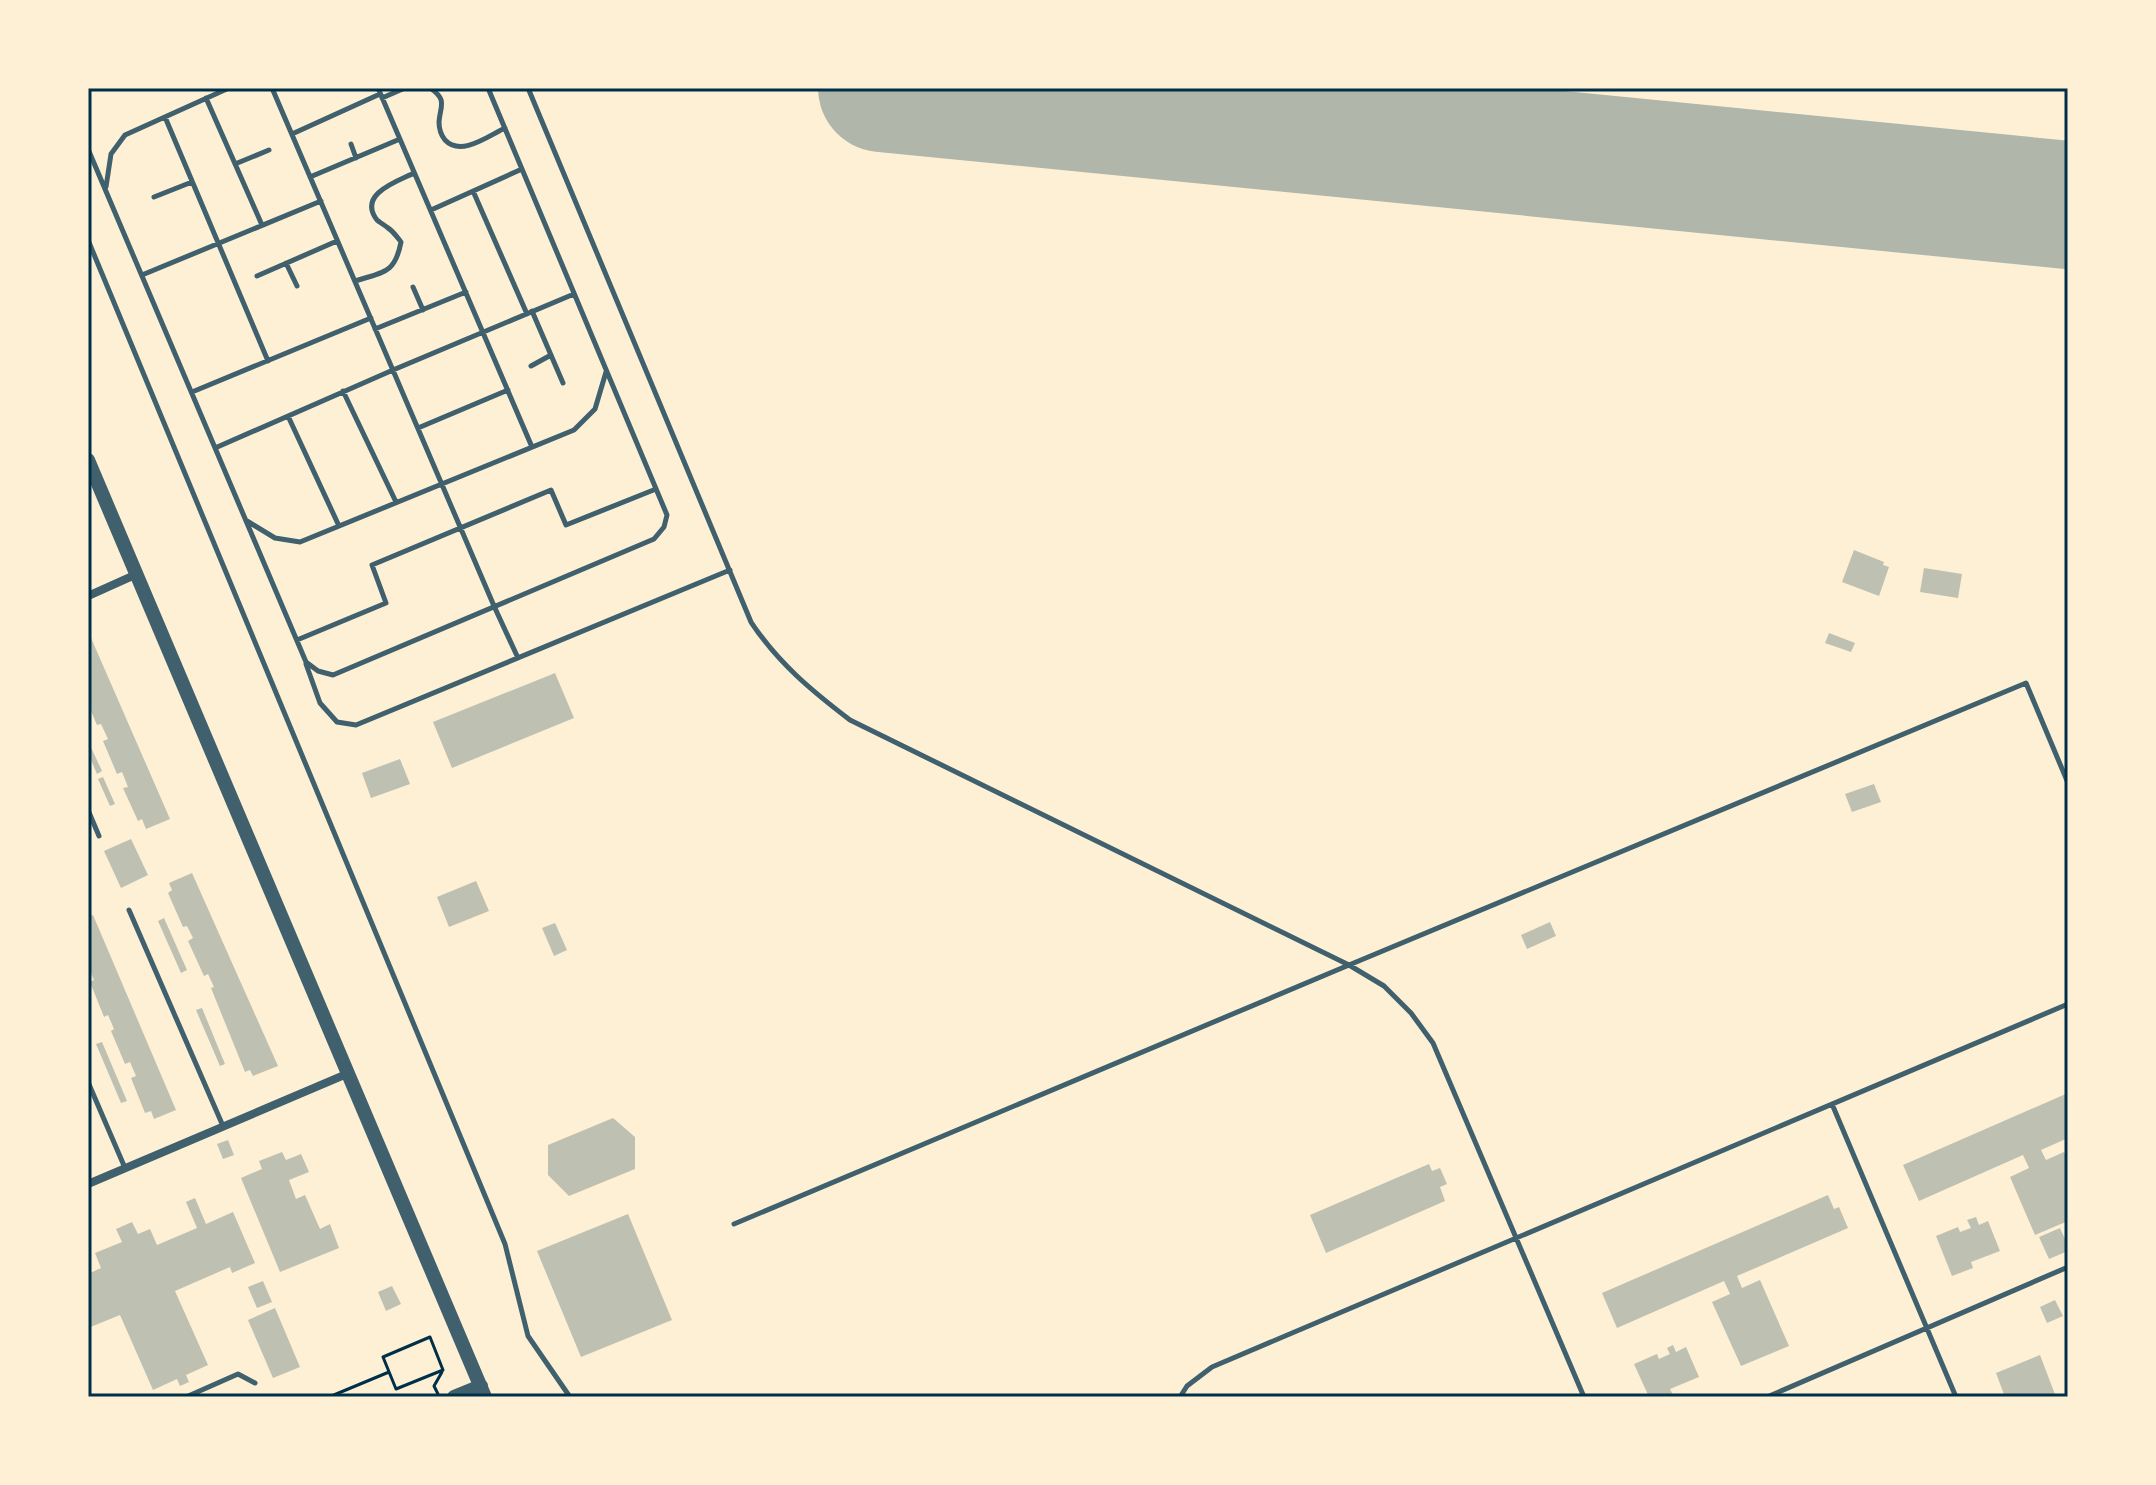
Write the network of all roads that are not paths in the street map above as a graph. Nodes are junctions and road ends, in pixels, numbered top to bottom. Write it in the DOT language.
graph roads {
  1 [pos="229,88"];
  2 [pos="272,88"];
  3 [pos="405,88"];
  4 [pos="430,88"];
  5 [pos="488,88"];
  6 [pos="528,88"];
  7 [pos="380,93"];
  8 [pos="206,98"];
  9 [pos="165,117"];
  10 [pos="505,128"];
  11 [pos="292,134"];
  12 [pos="400,139"];
  13 [pos="351,144"];
  14 [pos="88,149"];
  15 [pos="269,150"];
  16 [pos="356,158"];
  17 [pos="235,164"];
  18 [pos="522,169"];
  19 [pos="414,173"];
  20 [pos="310,177"];
  21 [pos="192,182"];
  22 [pos="106,190"];
  23 [pos="473,191"];
  24 [pos="154,197"];
  25 [pos="321,201"];
  26 [pos="431,210"];
  27 [pos="262,225"];
  28 [pos="88,240"];
  29 [pos="337,241"];
  30 [pos="218,243"];
  31 [pos="286,263"];
  32 [pos="142,275"];
  33 [pos="257,276"];
  34 [pos="355,281"];
  35 [pos="297,286"];
  36 [pos="413,287"];
  37 [pos="466,292"];
  38 [pos="574,294"];
  39 [pos="423,310"];
  40 [pos="529,313"];
  41 [pos="371,318"];
  42 [pos="375,329"];
  43 [pos="483,332"];
  44 [pos="551,355"];
  45 [pos="268,361"];
  46 [pos="531,366"];
  47 [pos="393,370"];
  48 [pos="607,371"];
  49 [pos="563,383"];
  50 [pos="508,390"];
  51 [pos="343,391"];
  52 [pos="192,392"];
  53 [pos="288,416"];
  54 [pos="418,428"];
  55 [pos="532,447"];
  56 [pos="215,448"];
  57 [pos="88,460"];
  58 [pos="442,484"];
  59 [pos="656,489"];
  60 [pos="396,502"];
  61 [pos="246,520"];
  62 [pos="339,526"];
  63 [pos="460,527"];
  64 [pos="730,570"];
  65 [pos="137,574"];
  66 [pos="88,596"];
  67 [pos="494,606"];
  68 [pos="296,640"];
  69 [pos="518,658"];
  70 [pos="306,662"];
  71 [pos="2068,783"];
  72 [pos="88,810"];
  73 [pos="99,836"];
  74 [pos="129,910"];
  75 [pos="1349,965"];
  76 [pos="2068,1004"];
  77 [pos="349,1073"];
  78 [pos="88,1082"];
  79 [pos="1832,1104"];
  80 [pos="223,1126"];
  81 [pos="125,1168"];
  82 [pos="88,1184"];
  83 [pos="734,1224"];
  84 [pos="1516,1238"];
  85 [pos="2068,1267"];
  86 [pos="1927,1329"];
  87 [pos="255,1383"];
  88 [pos="483,1392"];
  89 [pos="186,1397"];
  90 [pos="454,1397"];
  91 [pos="570,1397"];
  92 [pos="1180,1397"];
  93 [pos="1584,1397"];
  94 [pos="1767,1397"];
  95 [pos="1956,1397"];
  1 -- 8 [label="lane"];
  2 -- 11 [label="lane"];
  3 -- 7 [label="lane"];
  4 -- 10 [label="lane"];
  5 -- 10 [label="lane"];
  6 -- 64 [label="lane"];
  7 -- 11 [label="lane"];
  7 -- 12 [label="lane"];
  8 -- 9 [label="lane"];
  8 -- 17 [label="lane"];
  9 -- 21 [label="lane"];
  9 -- 22 [label="lane"];
  10 -- 18 [label="lane"];
  11 -- 20 [label="lane"];
  12 -- 16 [label="lane"];
  12 -- 19 [label="lane"];
  13 -- 16 [label="lane"];
  14 -- 22 [label="lane"];
  15 -- 17 [label="lane"];
  16 -- 20 [label="lane"];
  17 -- 27 [label="lane"];
  18 -- 23 [label="lane"];
  18 -- 38 [label="lane"];
  19 -- 26 [label="lane"];
  19 -- 34 [label="lane"];
  20 -- 25 [label="lane"];
  21 -- 24 [label="lane"];
  21 -- 30 [label="lane"];
  22 -- 32 [label="lane"];
  23 -- 26 [label="lane"];
  23 -- 40 [label="lane"];
  25 -- 27 [label="lane"];
  25 -- 29 [label="lane"];
  26 -- 37 [label="lane"];
  27 -- 30 [label="lane"];
  28 -- 91 [label="lane"];
  29 -- 31 [label="lane"];
  29 -- 34 [label="lane"];
  30 -- 32 [label="lane"];
  30 -- 45 [label="lane"];
  31 -- 33 [label="lane"];
  31 -- 35 [label="lane"];
  32 -- 52 [label="lane"];
  34 -- 41 [label="lane"];
  36 -- 39 [label="lane"];
  37 -- 39 [label="lane"];
  37 -- 43 [label="lane"];
  38 -- 40 [label="lane"];
  38 -- 48 [label="lane"];
  39 -- 42 [label="lane"];
  40 -- 43 [label="lane"];
  40 -- 44 [label="lane"];
  41 -- 42 [label="lane"];
  41 -- 45 [label="lane"];
  42 -- 47 [label="lane"];
  43 -- 47 [label="lane"];
  43 -- 50 [label="lane"];
  44 -- 46 [label="lane"];
  44 -- 49 [label="lane"];
  45 -- 52 [label="lane"];
  47 -- 51 [label="lane"];
  47 -- 54 [label="lane"];
  48 -- 55 [label="lane"];
  48 -- 59 [label="lane"];
  50 -- 54 [label="lane"];
  50 -- 55 [label="lane"];
  51 -- 53 [label="lane"];
  51 -- 60 [label="lane"];
  52 -- 56 [label="lane"];
  53 -- 56 [label="lane"];
  53 -- 62 [label="lane"];
  54 -- 58 [label="lane"];
  55 -- 58 [label="lane"];
  56 -- 61 [label="lane"];
  57 -- 65 [label="street"];
  58 -- 60 [label="lane"];
  58 -- 63 [label="lane"];
  59 -- 63 [label="lane"];
  59 -- 67 [label="lane"];
  60 -- 62 [label="lane"];
  61 -- 62 [label="lane"];
  61 -- 68 [label="lane"];
  63 -- 67 [label="lane"];
  63 -- 68 [label="lane"];
  64 -- 69 [label="lane"];
  64 -- 75 [label="lane"];
  65 -- 66 [label="street"];
  65 -- 77 [label="street"];
  67 -- 69 [label="lane"];
  67 -- 70 [label="lane"];
  68 -- 70 [label="lane"];
  69 -- 70 [label="lane"];
  71 -- 75 [label="lane"];
  72 -- 73 [label="lane"];
  74 -- 80 [label="lane"];
  75 -- 83 [label="lane"];
  75 -- 84 [label="lane"];
  76 -- 79 [label="lane"];
  77 -- 80 [label="street"];
  77 -- 88 [label="street"];
  78 -- 81 [label="lane"];
  79 -- 84 [label="lane"];
  79 -- 86 [label="lane"];
  80 -- 81 [label="street"];
  81 -- 82 [label="street"];
  84 -- 92 [label="lane"];
  84 -- 93 [label="lane"];
  85 -- 86 [label="lane"];
  86 -- 94 [label="lane"];
  86 -- 95 [label="lane"];
  87 -- 89 [label="lane"];
  88 -- 90 [label="street"];
}
